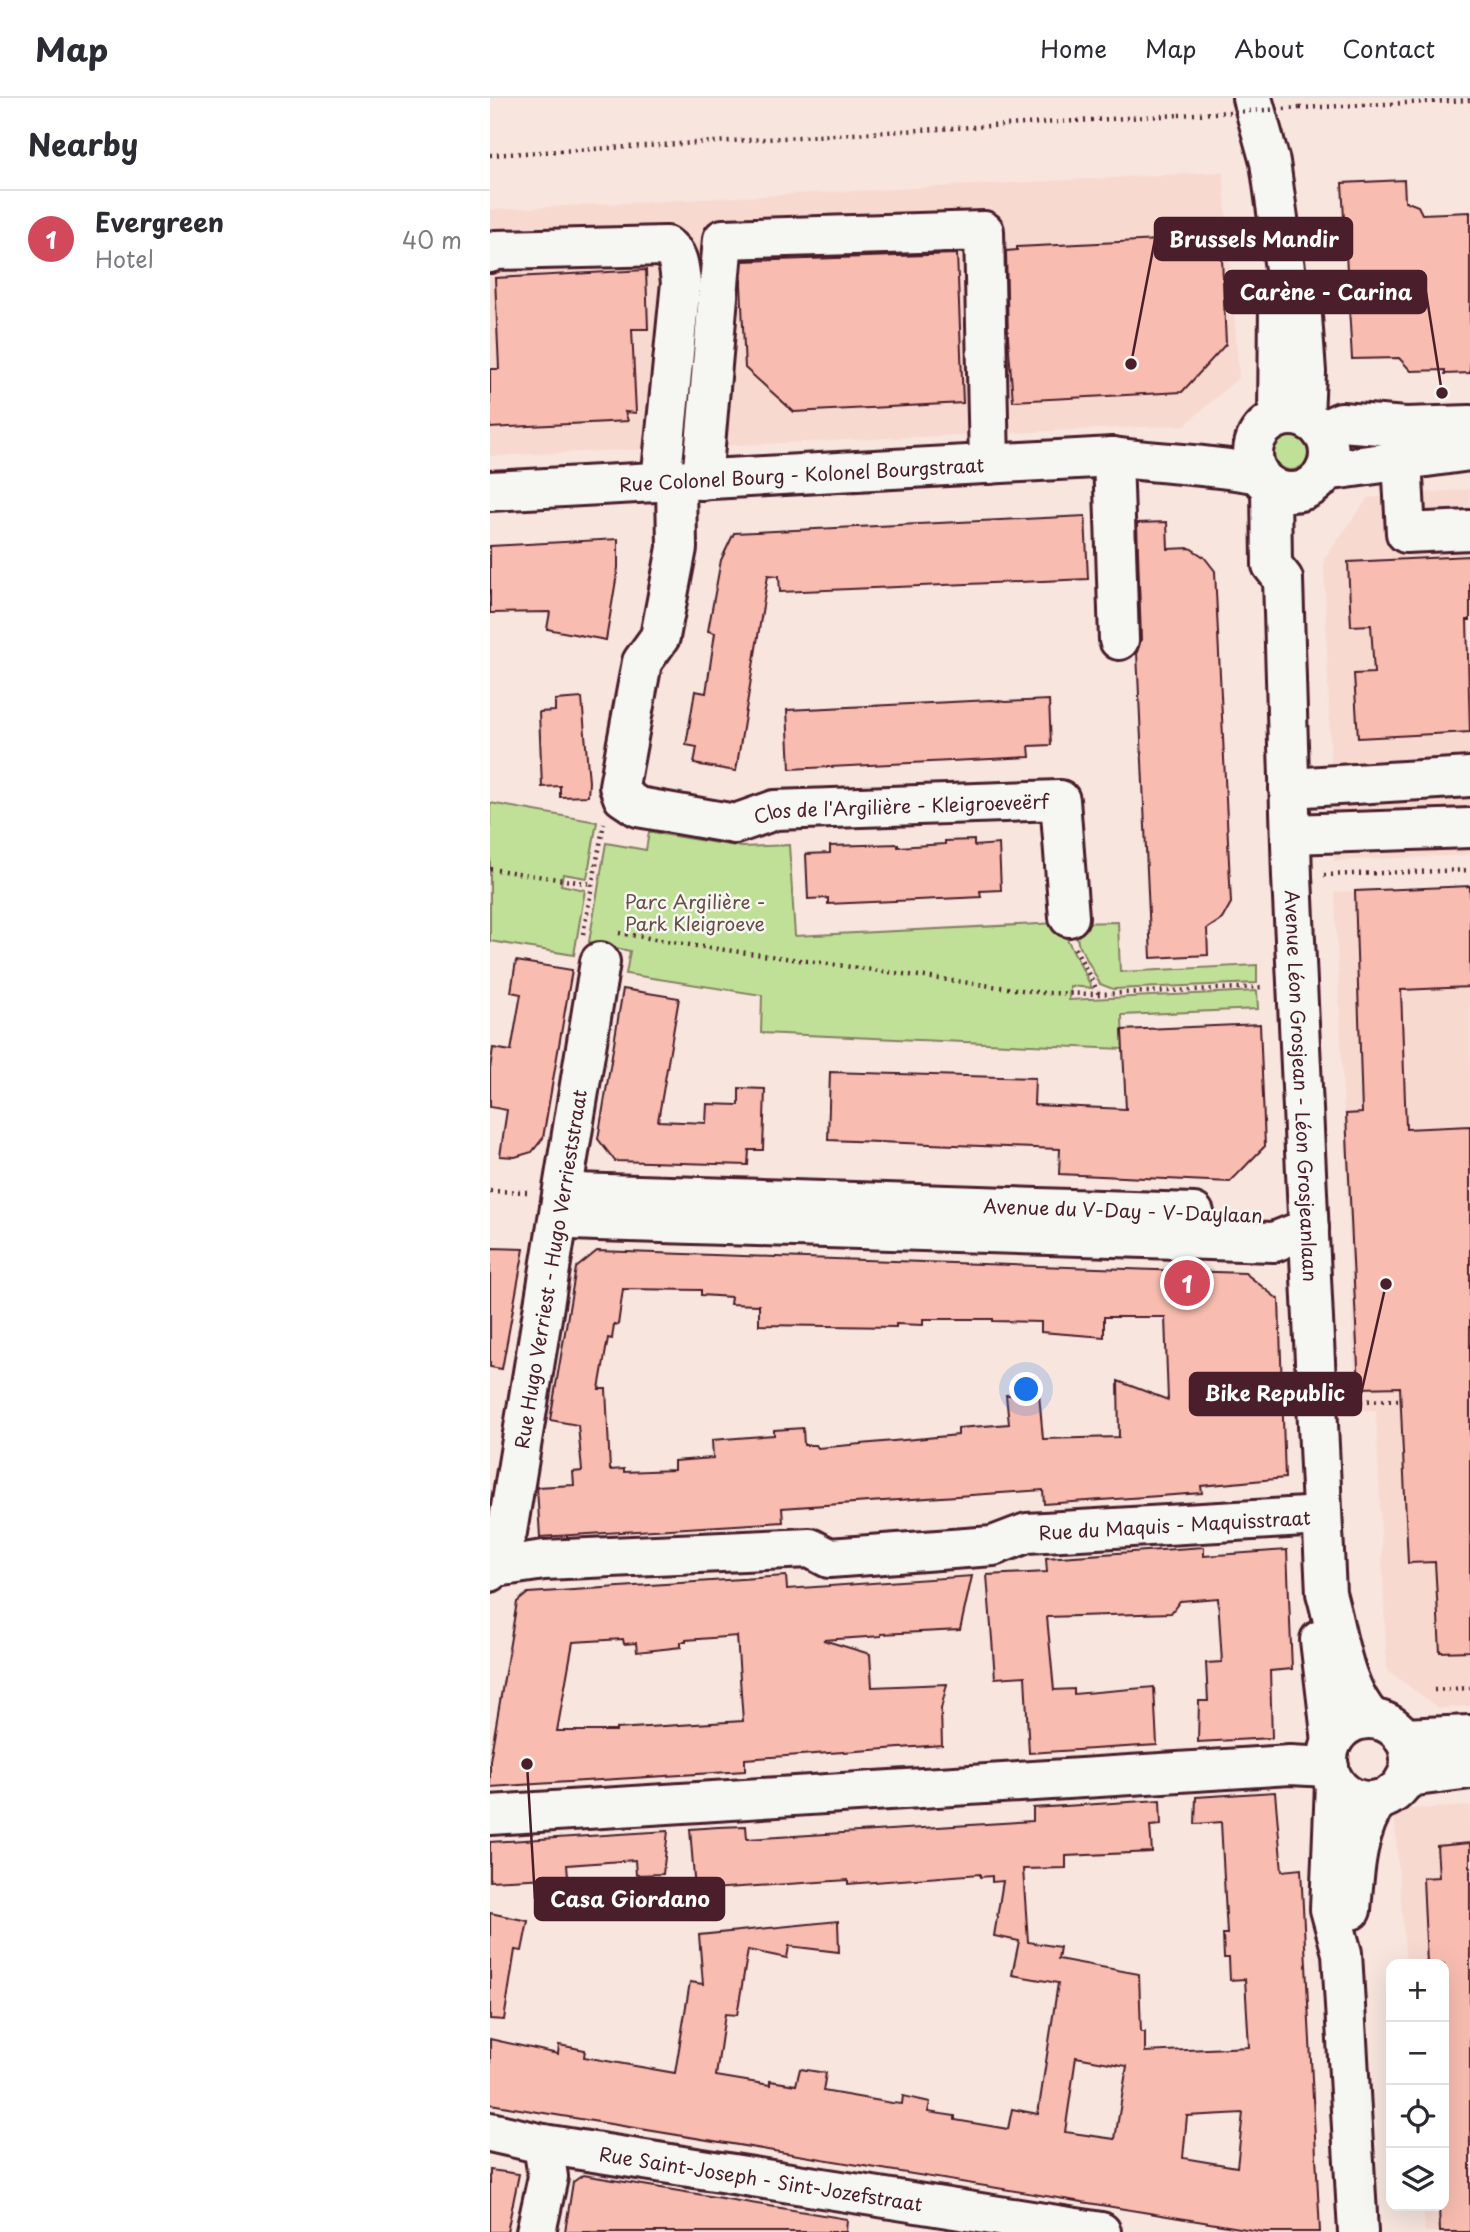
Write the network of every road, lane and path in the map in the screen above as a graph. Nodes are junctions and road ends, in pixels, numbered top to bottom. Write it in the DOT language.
graph roads {
  1 [pos="1252,98"];
  2 [pos="1470,100"];
  3 [pos="490,155"];
  4 [pos="490,253"];
  5 [pos="1291,425"];
  6 [pos="1470,425"];
  7 [pos="1470,451"];
  8 [pos="1113,457"];
  9 [pos="1402,459"];
  10 [pos="989,464"];
  11 [pos="1290,480"];
  12 [pos="680,481"];
  13 [pos="490,491"];
  14 [pos="1470,530"];
  15 [pos="1119,640"];
  16 [pos="1470,777"];
  17 [pos="1289,788"];
  18 [pos="623,797"];
  19 [pos="1470,828"];
  20 [pos="1291,834"];
  21 [pos="490,869"];
  22 [pos="1470,870"];
  23 [pos="1292,877"];
  24 [pos="592,884"];
  25 [pos="1069,917"];
  26 [pos="603,941"];
  27 [pos="1263,988"];
  28 [pos="1099,994"];
  29 [pos="561,1206"];
  30 [pos="1309,1228"];
  31 [pos="1401,1400"];
  32 [pos="1361,1401"];
  33 [pos="1322,1516"];
  34 [pos="490,1569"];
  35 [pos="1326,1593"];
  36 [pos="1470,1688"];
  37 [pos="1434,1690"];
  38 [pos="1388,1729"];
  39 [pos="1470,1735"];
  40 [pos="1332,1764"];
  41 [pos="1470,1769"];
  42 [pos="1391,1790"];
  43 [pos="490,1815"];
  44 [pos="1342,1953"];
  45 [pos="490,2132"];
  46 [pos="543,2144"];
  47 [pos="537,2232"];
  48 [pos="1101,2232"];
  49 [pos="1358,2232"];
  1 -- 5 [label="street"];
  2 -- 3 [label="path, bridge"];
  4 -- 12 [label="street"];
  5 -- 6 [label="street, Rue Colonel Bourg - Kolonel Bourgstraat"];
  5 -- 8 [label="street, Rue Colonel Bourg - Kolonel Bourgstraat"];
  5 -- 11 [label="street"];
  5 -- 11 [label="street"];
  7 -- 9 [label="street, Rue Colonel Bourg - Kolonel Bourgstraat"];
  8 -- 10 [label="street, Rue Colonel Bourg - Kolonel Bourgstraat"];
  8 -- 11 [label="street, Rue Colonel Bourg - Kolonel Bourgstraat"];
  8 -- 15 [label="street"];
  9 -- 11 [label="street, Rue Colonel Bourg - Kolonel Bourgstraat"];
  9 -- 14 [label="street"];
  10 -- 12 [label="street, Rue Colonel Bourg - Kolonel Bourgstraat"];
  10 -- 12 [label="street"];
  11 -- 17 [label="street, Avenue Léon Grosjean - Léon Grosjeanlaan"];
  12 -- 13 [label="street, Rue Colonel Bourg - Kolonel Bourgstraat"];
  12 -- 18 [label="street"];
  16 -- 17 [label="street"];
  17 -- 20 [label="street, Avenue Léon Grosjean - Léon Grosjeanlaan"];
  18 -- 24 [label="path"];
  18 -- 25 [label="street, Clos de l'Argilière - Kleigroeveërf"];
  19 -- 20 [label="street"];
  20 -- 23 [label="street, Avenue Léon Grosjean - Léon Grosjeanlaan"];
  21 -- 24 [label="path"];
  22 -- 23 [label="path"];
  23 -- 30 [label="street, Avenue Léon Grosjean - Léon Grosjeanlaan"];
  24 -- 26 [label="path"];
  25 -- 28 [label="path"];
  26 -- 28 [label="path"];
  26 -- 29 [label="street, Rue Hugo Verriest - Hugo Verrieststraat"];
  27 -- 28 [label="path"];
  29 -- 30 [label="street, Avenue du V-Day - V-Daylaan"];
  29 -- 34 [label="street, Rue Hugo Verriest - Hugo Verrieststraat"];
  30 -- 33 [label="street, Avenue Léon Grosjean - Léon Grosjeanlaan"];
  31 -- 32 [label="path"];
  33 -- 34 [label="street, Rue du Maquis - Maquisstraat"];
  33 -- 35 [label="street, Avenue Léon Grosjean - Léon Grosjeanlaan"];
  35 -- 38 [label="street, Avenue Léon Grosjean - Léon Grosjeanlaan"];
  35 -- 40 [label="street, Avenue Léon Grosjean - Léon Grosjeanlaan"];
  36 -- 37 [label="path"];
  38 -- 39 [label="street"];
  38 -- 40 [label="street"];
  38 -- 42 [label="street, Avenue Léon Grosjean - Léon Grosjeanlaan"];
  40 -- 42 [label="street"];
  40 -- 43 [label="street"];
  40 -- 44 [label="street, Avenue Léon Grosjean - Léon Grosjeanlaan"];
  41 -- 42 [label="street"];
  42 -- 44 [label="street, Avenue Léon Grosjean - Léon Grosjeanlaan"];
  44 -- 49 [label="street, Avenue Léon Grosjean - Léon Grosjeanlaan"];
  45 -- 46 [label="street, Rue Saint-Joseph - Sint-Jozefstraat"];
  46 -- 47 [label="street"];
  46 -- 48 [label="street, Rue Saint-Joseph - Sint-Jozefstraat"];
}
